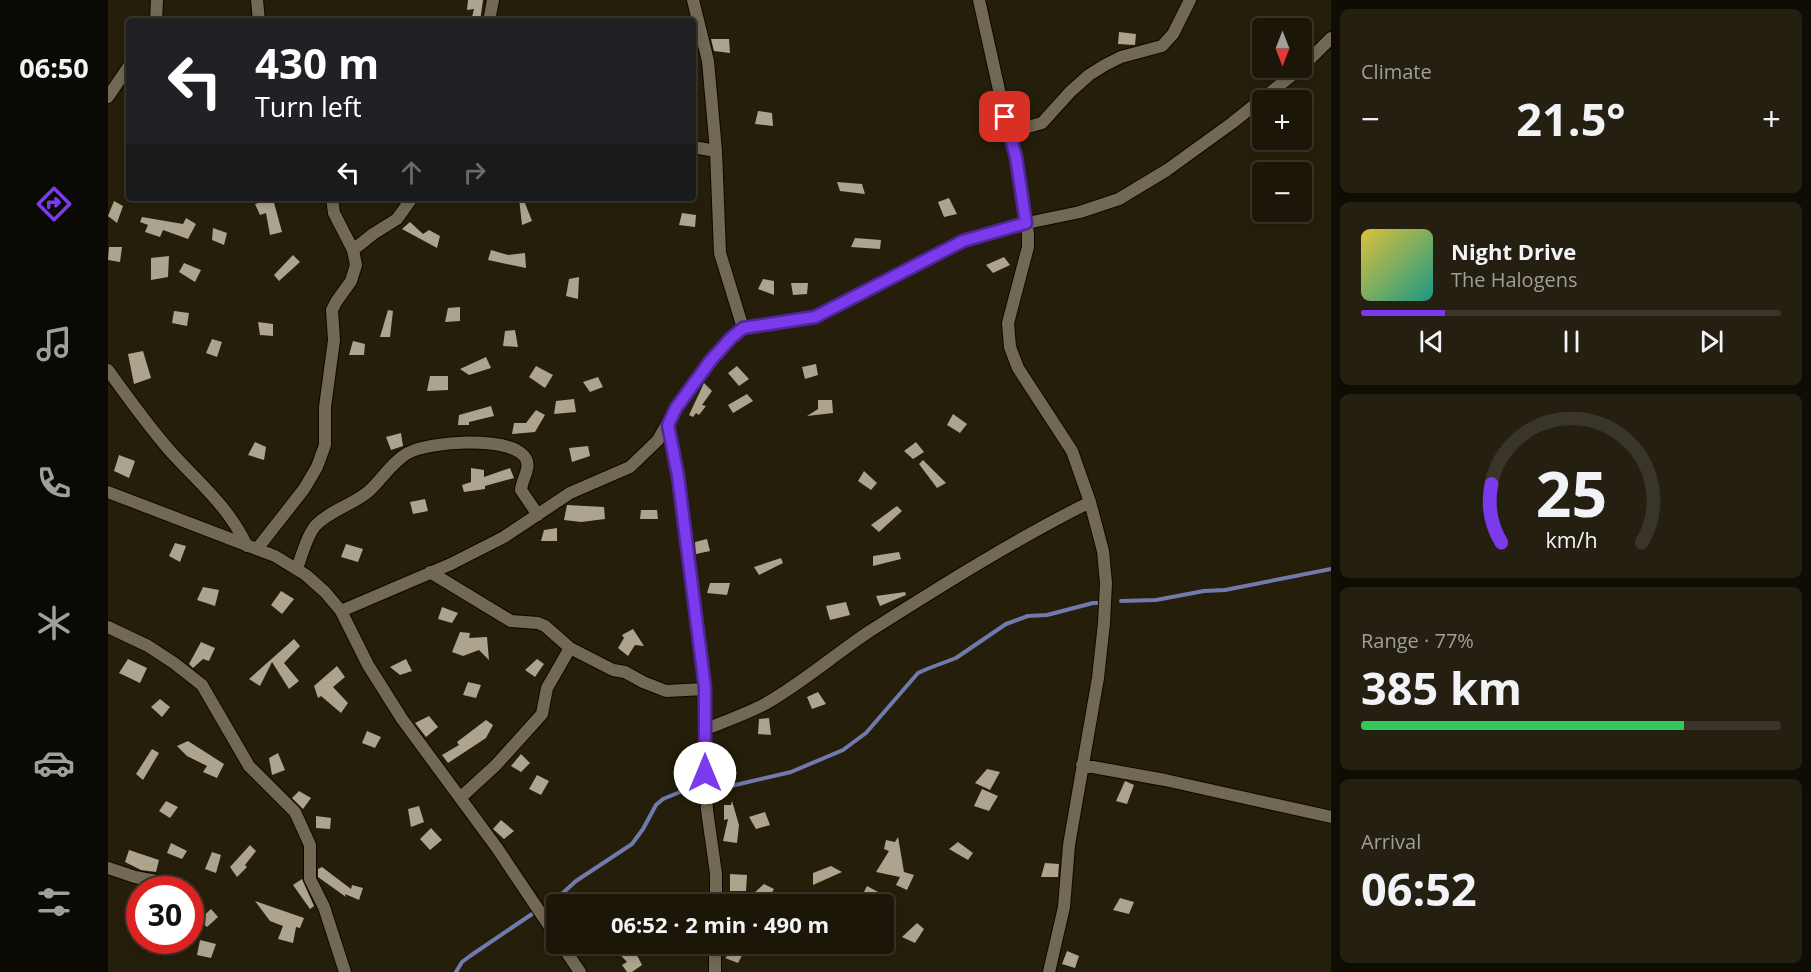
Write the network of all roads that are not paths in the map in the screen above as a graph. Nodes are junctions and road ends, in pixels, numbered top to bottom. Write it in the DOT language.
graph roads {
  1 [pos="157,0"];
  2 [pos="257,0"];
  3 [pos="493,0"];
  4 [pos="693,0"];
  5 [pos="979,0"];
  6 [pos="1190,0"];
  7 [pos="156,18"];
  8 [pos="259,18"];
  9 [pos="490,18"];
  10 [pos="1331,38"];
  11 [pos="1312,57"];
  12 [pos="126,70"];
  13 [pos="1288,78"];
  14 [pos="108,97"];
  15 [pos="1010,132"];
  16 [pos="696,148"];
  17 [pos="716,151"];
  18 [pos="333,201"];
  19 [pos="410,201"];
  20 [pos="1026,223"];
  21 [pos="353,250"];
  22 [pos="743,328"];
  23 [pos="108,370"];
  24 [pos="668,425"];
  25 [pos="108,492"];
  26 [pos="1090,502"];
  27 [pos="538,515"];
  28 [pos="252,547"];
  29 [pos="297,568"];
  30 [pos="430,572"];
  31 [pos="341,611"];
  32 [pos="108,627"];
  33 [pos="570,648"];
  34 [pos="705,688"];
  35 [pos="706,729"];
  36 [pos="1082,765"];
  37 [pos="460,798"];
  38 [pos="1331,816"];
  39 [pos="108,868"];
  40 [pos="130,876"];
  41 [pos="716,894"];
  42 [pos="546,921"];
  43 [pos="568,954"];
  44 [pos="715,954"];
  45 [pos="345,972"];
  46 [pos="580,972"];
  47 [pos="715,972"];
  48 [pos="1049,972"];
  1 -- 7 [label="street"];
  2 -- 8 [label="street"];
  3 -- 9 [label="street"];
  4 -- 17 [label="street"];
  5 -- 15 [label="street"];
  6 -- 15 [label="street"];
  10 -- 11 [label="street"];
  12 -- 14 [label="street"];
  13 -- 20 [label="street"];
  15 -- 20 [label="street"];
  16 -- 17 [label="street"];
  17 -- 22 [label="street"];
  18 -- 21 [label="street"];
  19 -- 21 [label="street"];
  20 -- 22 [label="street"];
  20 -- 26 [label="street"];
  21 -- 28 [label="street"];
  22 -- 24 [label="street"];
  23 -- 28 [label="street"];
  24 -- 27 [label="street"];
  24 -- 34 [label="street"];
  25 -- 28 [label="street"];
  26 -- 35 [label="street"];
  26 -- 36 [label="street"];
  27 -- 29 [label="street"];
  27 -- 30 [label="street"];
  28 -- 29 [label="street"];
  29 -- 31 [label="street"];
  30 -- 31 [label="street"];
  30 -- 33 [label="street"];
  31 -- 37 [label="street"];
  32 -- 45 [label="street"];
  33 -- 34 [label="street"];
  33 -- 37 [label="street"];
  34 -- 35 [label="street"];
  35 -- 41 [label="street"];
  36 -- 38 [label="street"];
  36 -- 48 [label="street"];
  37 -- 42 [label="street"];
  39 -- 40 [label="street"];
  43 -- 46 [label="street"];
  44 -- 47 [label="street"];
}
